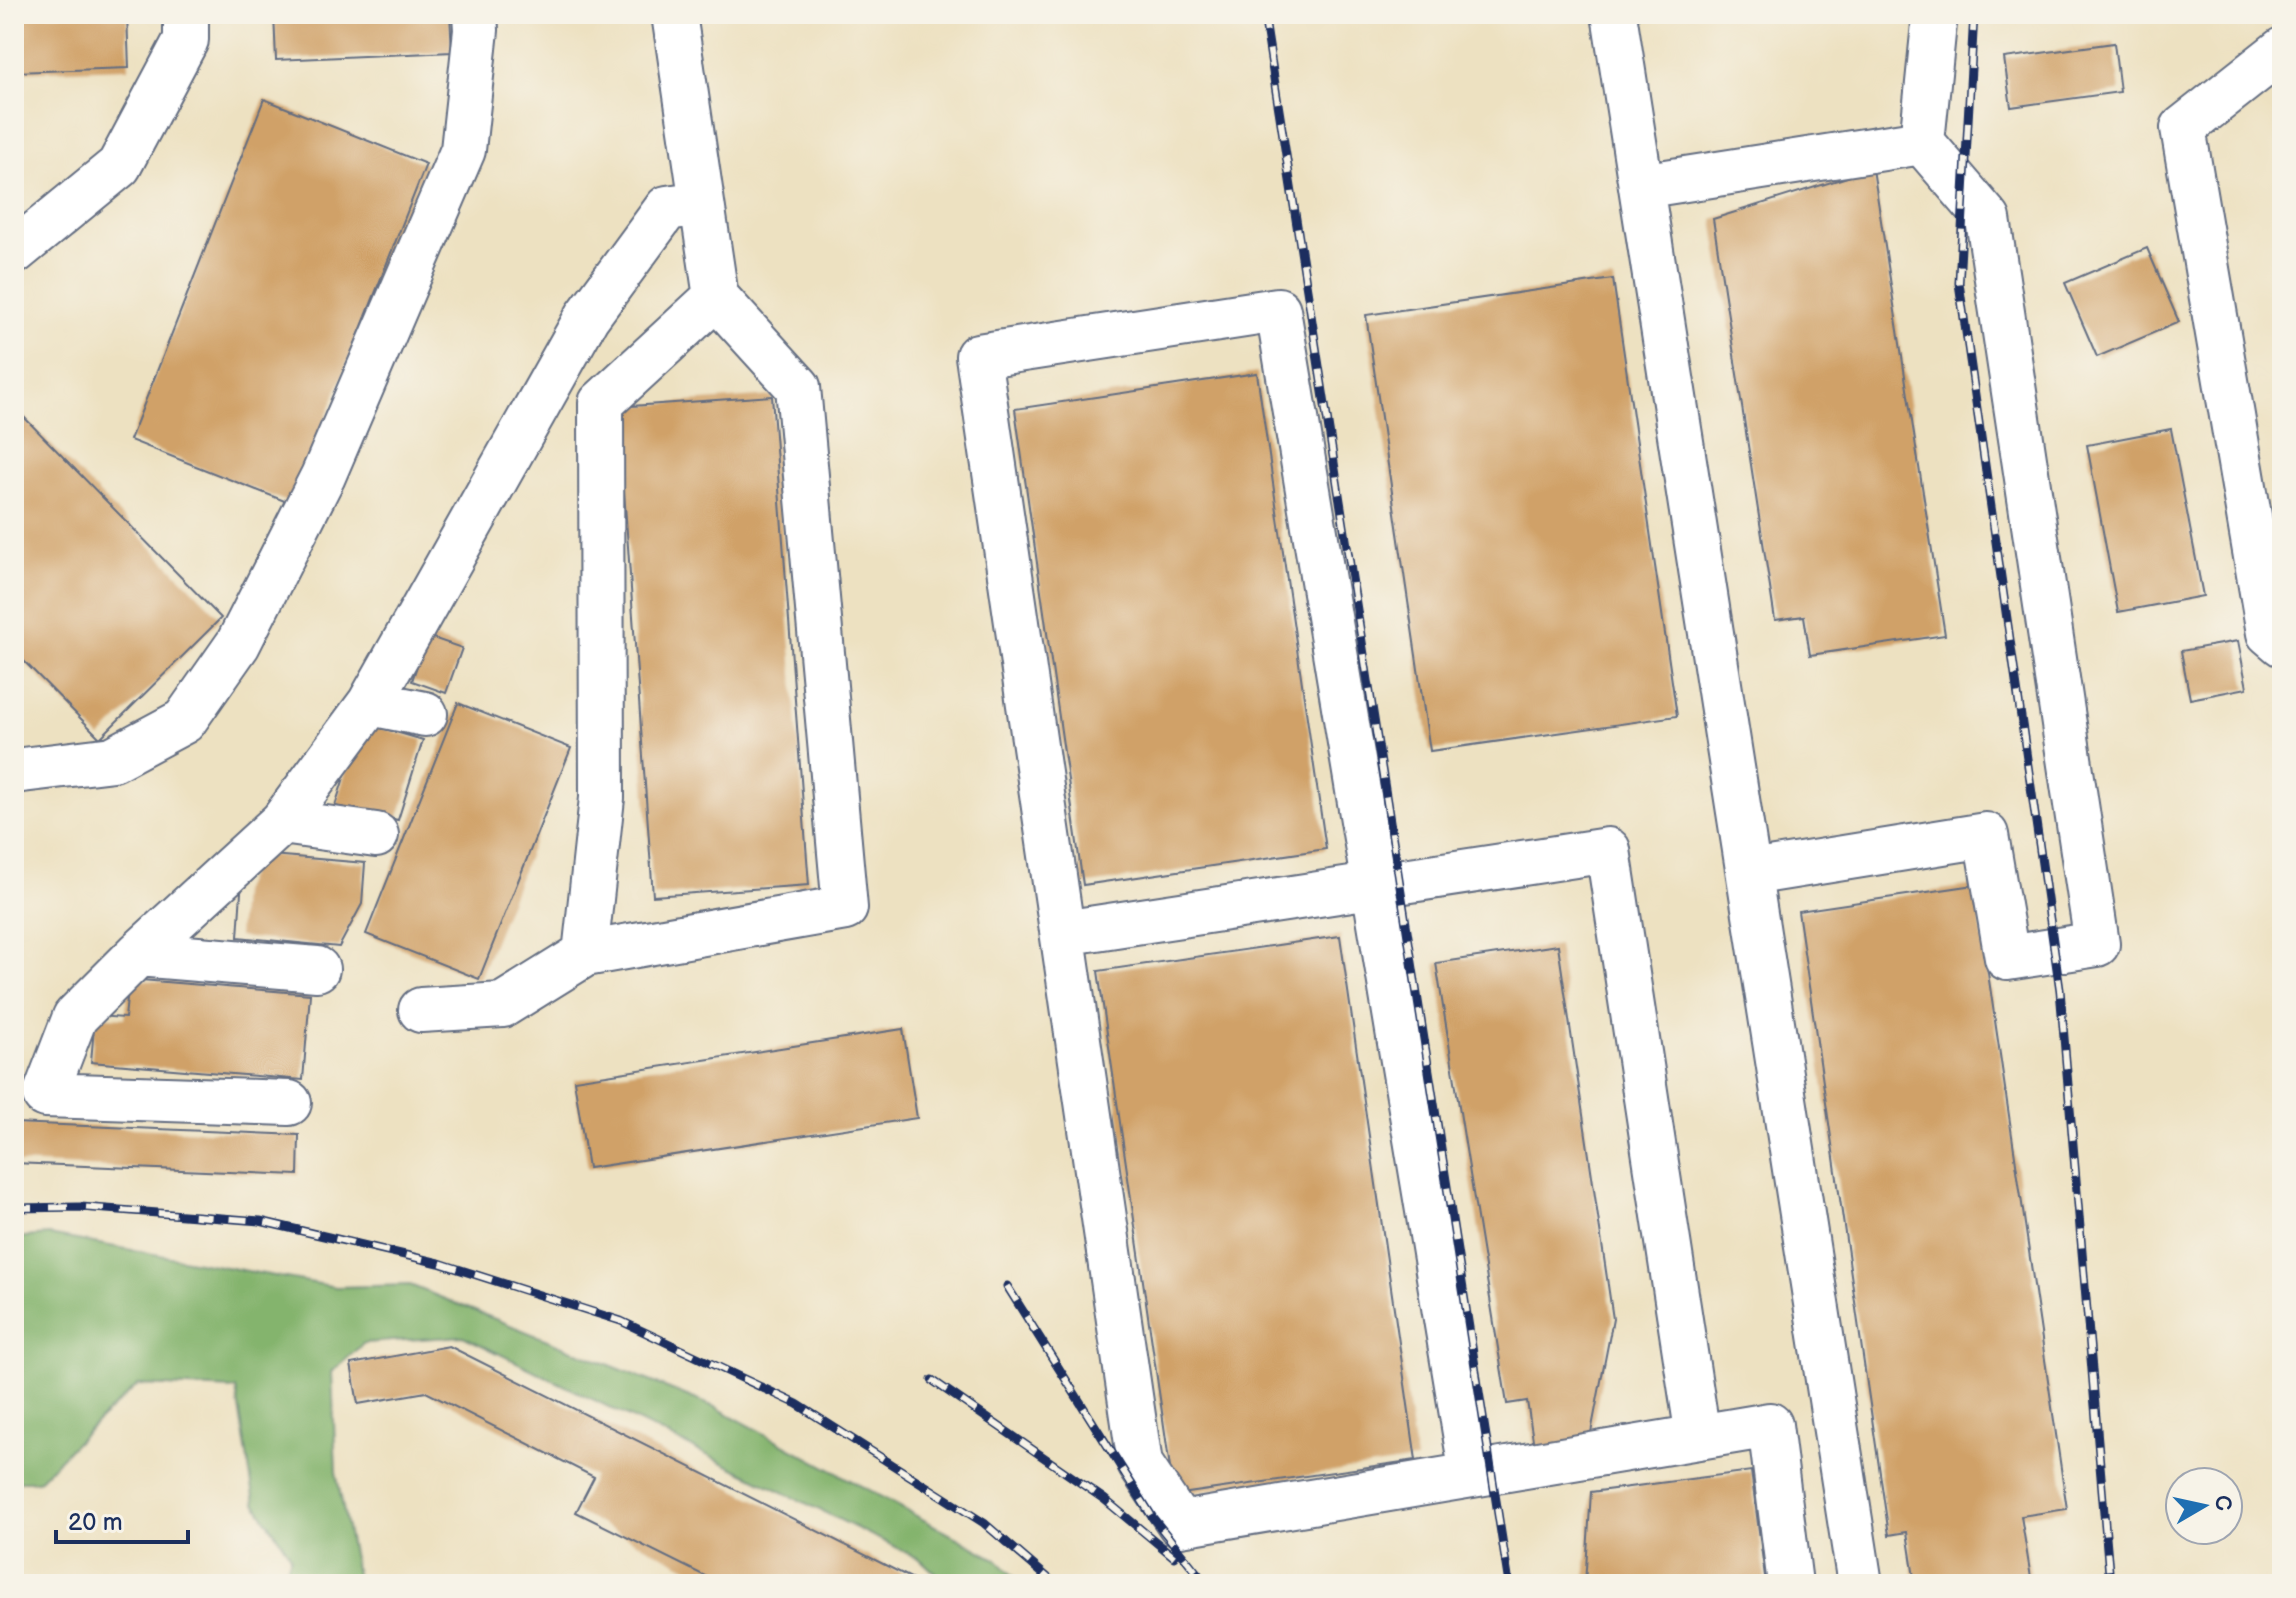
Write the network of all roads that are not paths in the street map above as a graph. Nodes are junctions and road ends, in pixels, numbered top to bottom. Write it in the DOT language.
graph roads {
  1 [pos="186,14"];
  2 [pos="475,14"];
  3 [pos="674,14"];
  4 [pos="1614,14"];
  5 [pos="1935,14"];
  6 [pos="2282,50"];
  7 [pos="1922,142"];
  8 [pos="1641,186"];
  9 [pos="702,203"];
  10 [pos="14,252"];
  11 [pos="716,297"];
  12 [pos="2282,644"];
  13 [pos="370,703"];
  14 [pos="425,714"];
  15 [pos="14,771"];
  16 [pos="282,822"];
  17 [pos="376,835"];
  18 [pos="1750,873"];
  19 [pos="1374,886"];
  20 [pos="1063,933"];
  21 [pos="138,954"];
  22 [pos="585,954"];
  23 [pos="317,969"];
  24 [pos="421,1010"];
  25 [pos="289,1103"];
  26 [pos="1698,1437"];
  27 [pos="1472,1475"];
  28 [pos="1790,1584"];
  29 [pos="1860,1584"];
  1 -- 10 [label="lane"];
  2 -- 15 [label="lane"];
  3 -- 9 [label="lane"];
  4 -- 8 [label="lane"];
  5 -- 7 [label="lane"];
  6 -- 12 [label="lane"];
  7 -- 8 [label="lane"];
  7 -- 18 [label="lane"];
  8 -- 18 [label="lane"];
  9 -- 11 [label="lane"];
  9 -- 13 [label="lane"];
  11 -- 22 [label="lane"];
  11 -- 22 [label="lane"];
  13 -- 14 [label="lane"];
  13 -- 16 [label="lane"];
  16 -- 17 [label="lane"];
  16 -- 21 [label="lane"];
  18 -- 29 [label="lane"];
  19 -- 20 [label="lane"];
  19 -- 20 [label="lane"];
  19 -- 26 [label="lane"];
  19 -- 27 [label="lane"];
  20 -- 27 [label="lane"];
  21 -- 23 [label="lane"];
  21 -- 25 [label="lane"];
  22 -- 24 [label="lane"];
  26 -- 27 [label="lane"];
  26 -- 28 [label="lane"];
}
